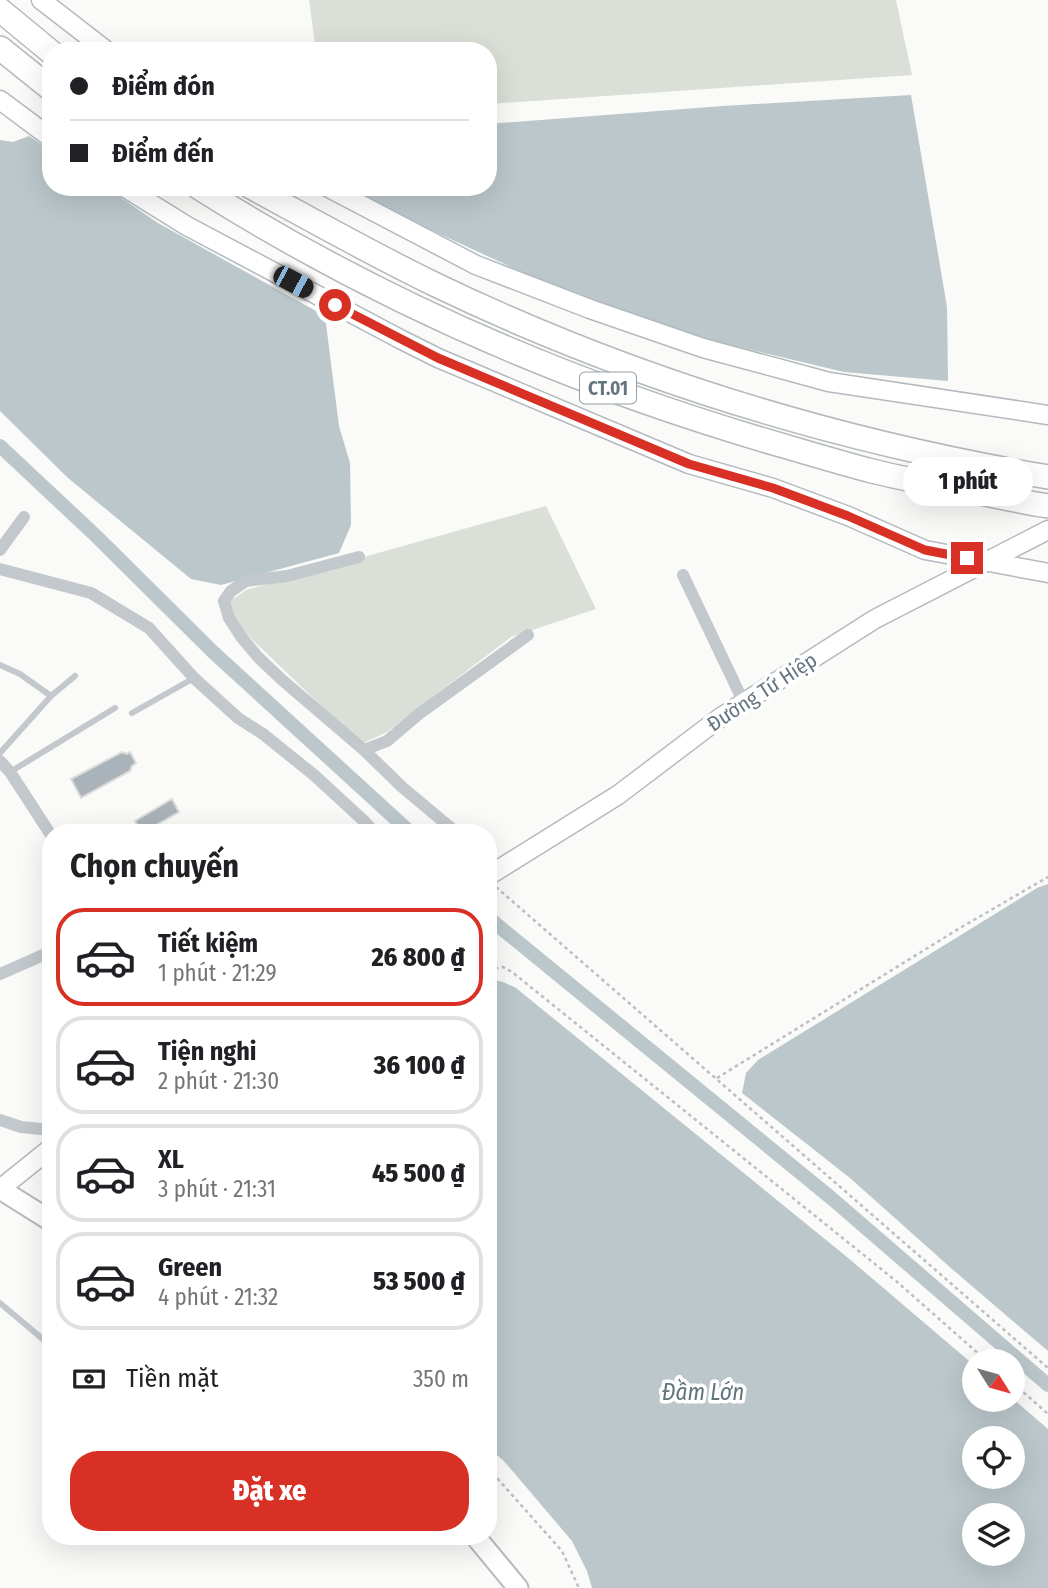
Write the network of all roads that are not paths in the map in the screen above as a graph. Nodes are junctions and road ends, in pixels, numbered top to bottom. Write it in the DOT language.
graph roads {
  1 [pos="41,0"];
  2 [pos="0,10"];
  3 [pos="95,42"];
  4 [pos="42,45"];
  5 [pos="0,48"];
  6 [pos="42,82"];
  7 [pos="0,100"];
  8 [pos="42,131"];
  9 [pos="139,196"];
  10 [pos="212,196"];
  11 [pos="268,196"];
  12 [pos="344,196"];
  13 [pos="1048,415"];
  14 [pos="1048,477"];
  15 [pos="1048,506"];
  16 [pos="24,517"];
  17 [pos="1048,530"];
  18 [pos="0,550"];
  19 [pos="359,557"];
  20 [pos="988,562"];
  21 [pos="0,569"];
  22 [pos="1048,573"];
  23 [pos="683,575"];
  24 [pos="528,635"];
  25 [pos="0,665"];
  26 [pos="75,676"];
  27 [pos="194,678"];
  28 [pos="51,696"];
  29 [pos="744,703"];
  30 [pos="115,708"];
  31 [pos="132,713"];
  32 [pos="363,751"];
  33 [pos="0,753"];
  34 [pos="0,761"];
  35 [pos="10,772"];
  36 [pos="44,824"];
  37 [pos="368,824"];
  38 [pos="446,824"];
  39 [pos="497,872"];
  40 [pos="42,956"];
  41 [pos="0,974"];
  42 [pos="0,1120"];
  43 [pos="42,1129"];
  44 [pos="42,1155"];
  45 [pos="0,1189"];
  46 [pos="42,1215"];
  47 [pos="0,1303"];
  48 [pos="42,1338"];
  49 [pos="482,1545"];
  50 [pos="518,1588"];
  1 -- 3 [label="street"];
  2 -- 4 [label="highway"];
  5 -- 6 [label="highway"];
  7 -- 8 [label="street"];
  9 -- 20 [label="street"];
  10 -- 15 [label="highway, CT.01"];
  11 -- 14 [label="highway, CT.01"];
  12 -- 13 [label="street"];
  16 -- 18 [label="street"];
  17 -- 20 [label="street, Đường Tứ Hiệp"];
  19 -- 32 [label="street"];
  20 -- 22 [label="street"];
  20 -- 29 [label="street, Đường Tứ Hiệp"];
  21 -- 27 [label="street"];
  23 -- 29 [label="street"];
  24 -- 32 [label="street"];
  25 -- 28 [label="lane"];
  26 -- 28 [label="lane"];
  27 -- 31 [label="lane"];
  27 -- 37 [label="street"];
  28 -- 33 [label="lane"];
  29 -- 39 [label="street, Đường Tứ Hiệp"];
  30 -- 35 [label="lane"];
  32 -- 38 [label="street"];
  34 -- 35 [label="street"];
  35 -- 36 [label="street"];
  40 -- 41 [label="street"];
  42 -- 43 [label="street"];
  44 -- 45 [label="street"];
  45 -- 46 [label="main road"];
  47 -- 48 [label="lane"];
  49 -- 50 [label="main road"];
}
